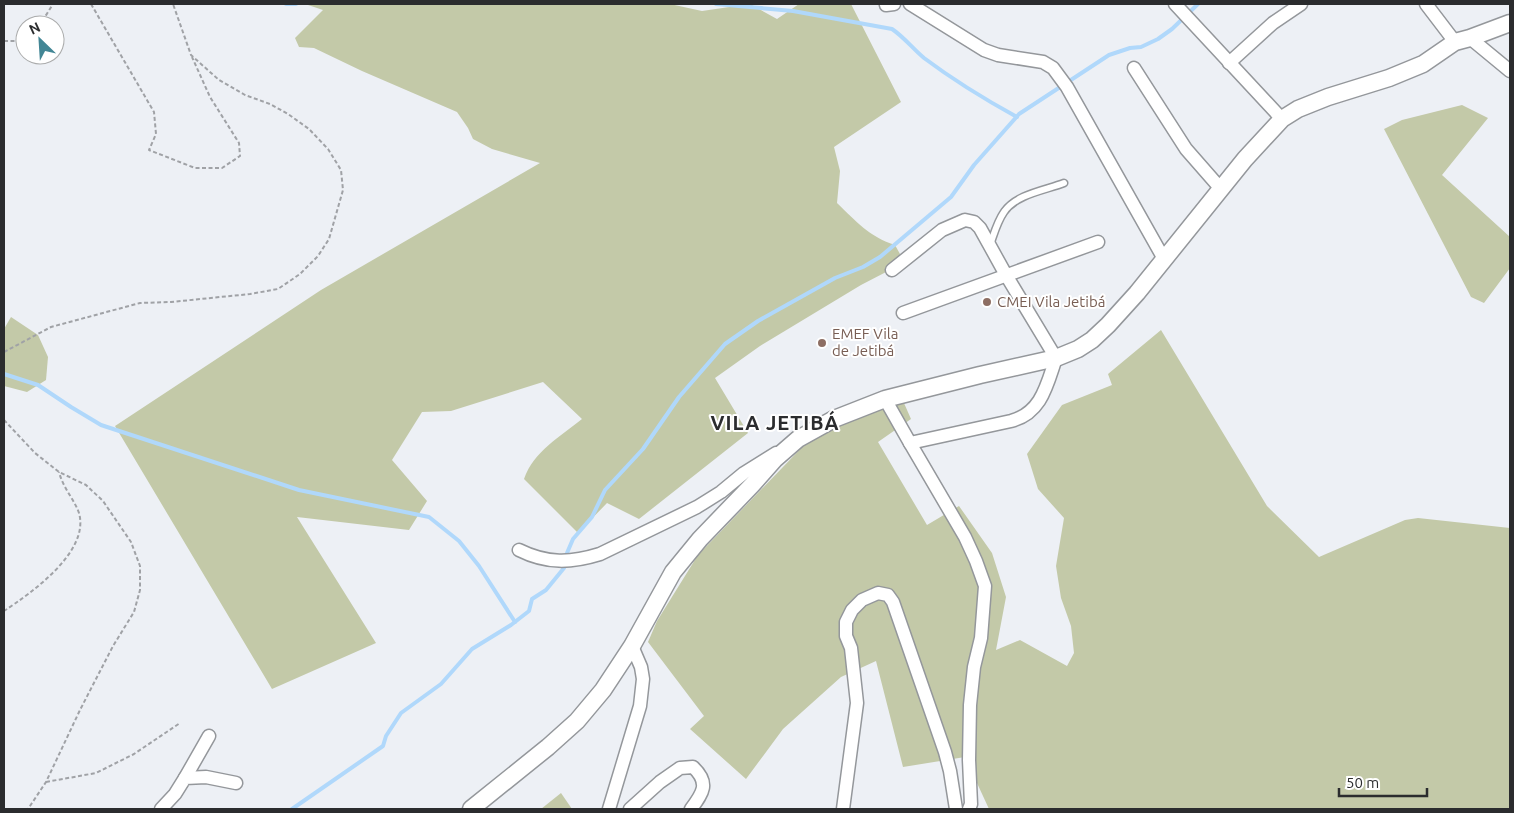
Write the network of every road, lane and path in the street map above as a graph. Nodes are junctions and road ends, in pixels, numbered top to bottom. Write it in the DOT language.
graph roads {
  1 [pos="53,4"];
  2 [pos="91,4"];
  3 [pos="173,4"];
  4 [pos="910,4"];
  5 [pos="1176,4"];
  6 [pos="1301,4"];
  7 [pos="1426,4"];
  8 [pos="46,15"];
  9 [pos="1510,23"];
  10 [pos="1462,40"];
  11 [pos="191,55"];
  12 [pos="1229,63"];
  13 [pos="1134,68"];
  14 [pos="1510,71"];
  15 [pos="1282,119"];
  16 [pos="1064,183"];
  17 [pos="1221,189"];
  18 [pos="1098,242"];
  19 [pos="990,245"];
  20 [pos="1164,259"];
  21 [pos="892,270"];
  22 [pos="1006,275"];
  23 [pos="903,313"];
  24 [pos="4,352"];
  25 [pos="1056,358"];
  26 [pos="886,399"];
  27 [pos="4,420"];
  28 [pos="798,439"];
  29 [pos="910,443"];
  30 [pos="59,472"];
  31 [pos="519,550"];
  32 [pos="4,611"];
  33 [pos="632,646"];
  34 [pos="180,723"];
  35 [pos="209,736"];
  36 [pos="185,778"];
  37 [pos="46,782"];
  38 [pos="236,783"];
  39 [pos="28,809"];
  40 [pos="161,809"];
  41 [pos="471,809"];
  42 [pos="609,809"];
  43 [pos="630,809"];
  44 [pos="690,809"];
  45 [pos="843,809"];
  46 [pos="956,809"];
  47 [pos="969,809"];
  1 -- 8 [label="path"];
  2 -- 11 [label="path"];
  3 -- 11 [label="path"];
  4 -- 20 [label="street"];
  5 -- 12 [label="street"];
  6 -- 12 [label="street"];
  7 -- 10 [label="street"];
  9 -- 10 [label="street"];
  10 -- 14 [label="street"];
  10 -- 15 [label="street"];
  11 -- 24 [label="path"];
  12 -- 15 [label="street"];
  13 -- 17 [label="street"];
  15 -- 17 [label="street"];
  16 -- 19 [label="lane"];
  17 -- 20 [label="street"];
  18 -- 22 [label="street"];
  19 -- 21 [label="street"];
  19 -- 22 [label="street"];
  20 -- 25 [label="street"];
  22 -- 23 [label="street"];
  22 -- 25 [label="street"];
  25 -- 26 [label="street"];
  25 -- 29 [label="street"];
  26 -- 28 [label="street"];
  26 -- 29 [label="street"];
  27 -- 30 [label="path"];
  28 -- 31 [label="street"];
  28 -- 33 [label="street"];
  29 -- 47 [label="street"];
  30 -- 32 [label="path"];
  30 -- 37 [label="path"];
  33 -- 41 [label="street"];
  33 -- 42 [label="street"];
  34 -- 37 [label="path"];
  35 -- 36 [label="street"];
  36 -- 38 [label="street"];
  36 -- 40 [label="street"];
  37 -- 39 [label="path"];
  43 -- 44 [label="street"];
  45 -- 46 [label="street"];
}
